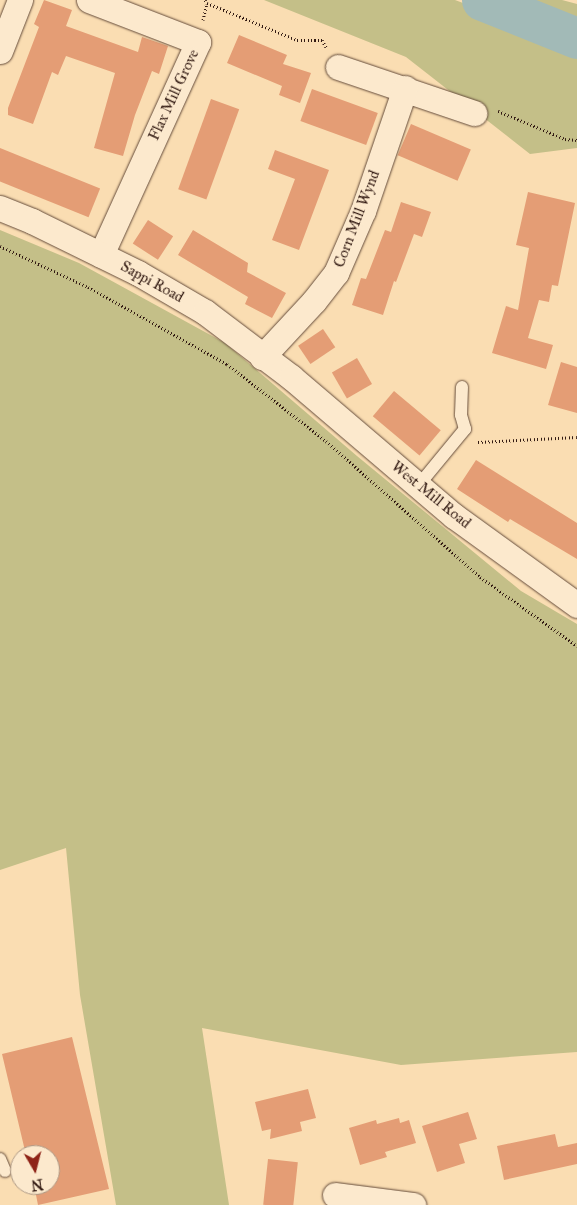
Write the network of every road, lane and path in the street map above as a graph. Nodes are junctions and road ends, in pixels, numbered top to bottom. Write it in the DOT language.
graph roads {
  1 [pos="20,0"];
  2 [pos="89,0"];
  3 [pos="205,0"];
  4 [pos="0,51"];
  5 [pos="338,67"];
  6 [pos="405,88"];
  7 [pos="474,113"];
  8 [pos="577,140"];
  9 [pos="0,208"];
  10 [pos="0,246"];
  11 [pos="101,255"];
  12 [pos="262,357"];
  13 [pos="291,377"];
  14 [pos="462,387"];
  15 [pos="577,437"];
  16 [pos="475,442"];
  17 [pos="418,486"];
  18 [pos="577,605"];
  19 [pos="577,646"];
  20 [pos="0,1159"];
  21 [pos="5,1172"];
  22 [pos="335,1195"];
  23 [pos="413,1205"];
  1 -- 4 [label="street"];
  2 -- 11 [label="street, Flax Mill Grove"];
  3 -- 5 [label="path"];
  5 -- 6 [label="street"];
  6 -- 7 [label="street"];
  6 -- 12 [label="street, Corn Mill Wynd"];
  7 -- 8 [label="path"];
  9 -- 11 [label="street, Sappi Road"];
  10 -- 19 [label="path"];
  11 -- 12 [label="street, Sappi Road"];
  12 -- 13 [label="street, Sappi Road"];
  13 -- 17 [label="street, West Mill Road"];
  14 -- 17 [label="lane"];
  15 -- 16 [label="path"];
  17 -- 18 [label="street, West Mill Road"];
  20 -- 21 [label="lane"];
  22 -- 23 [label="street"];
}
